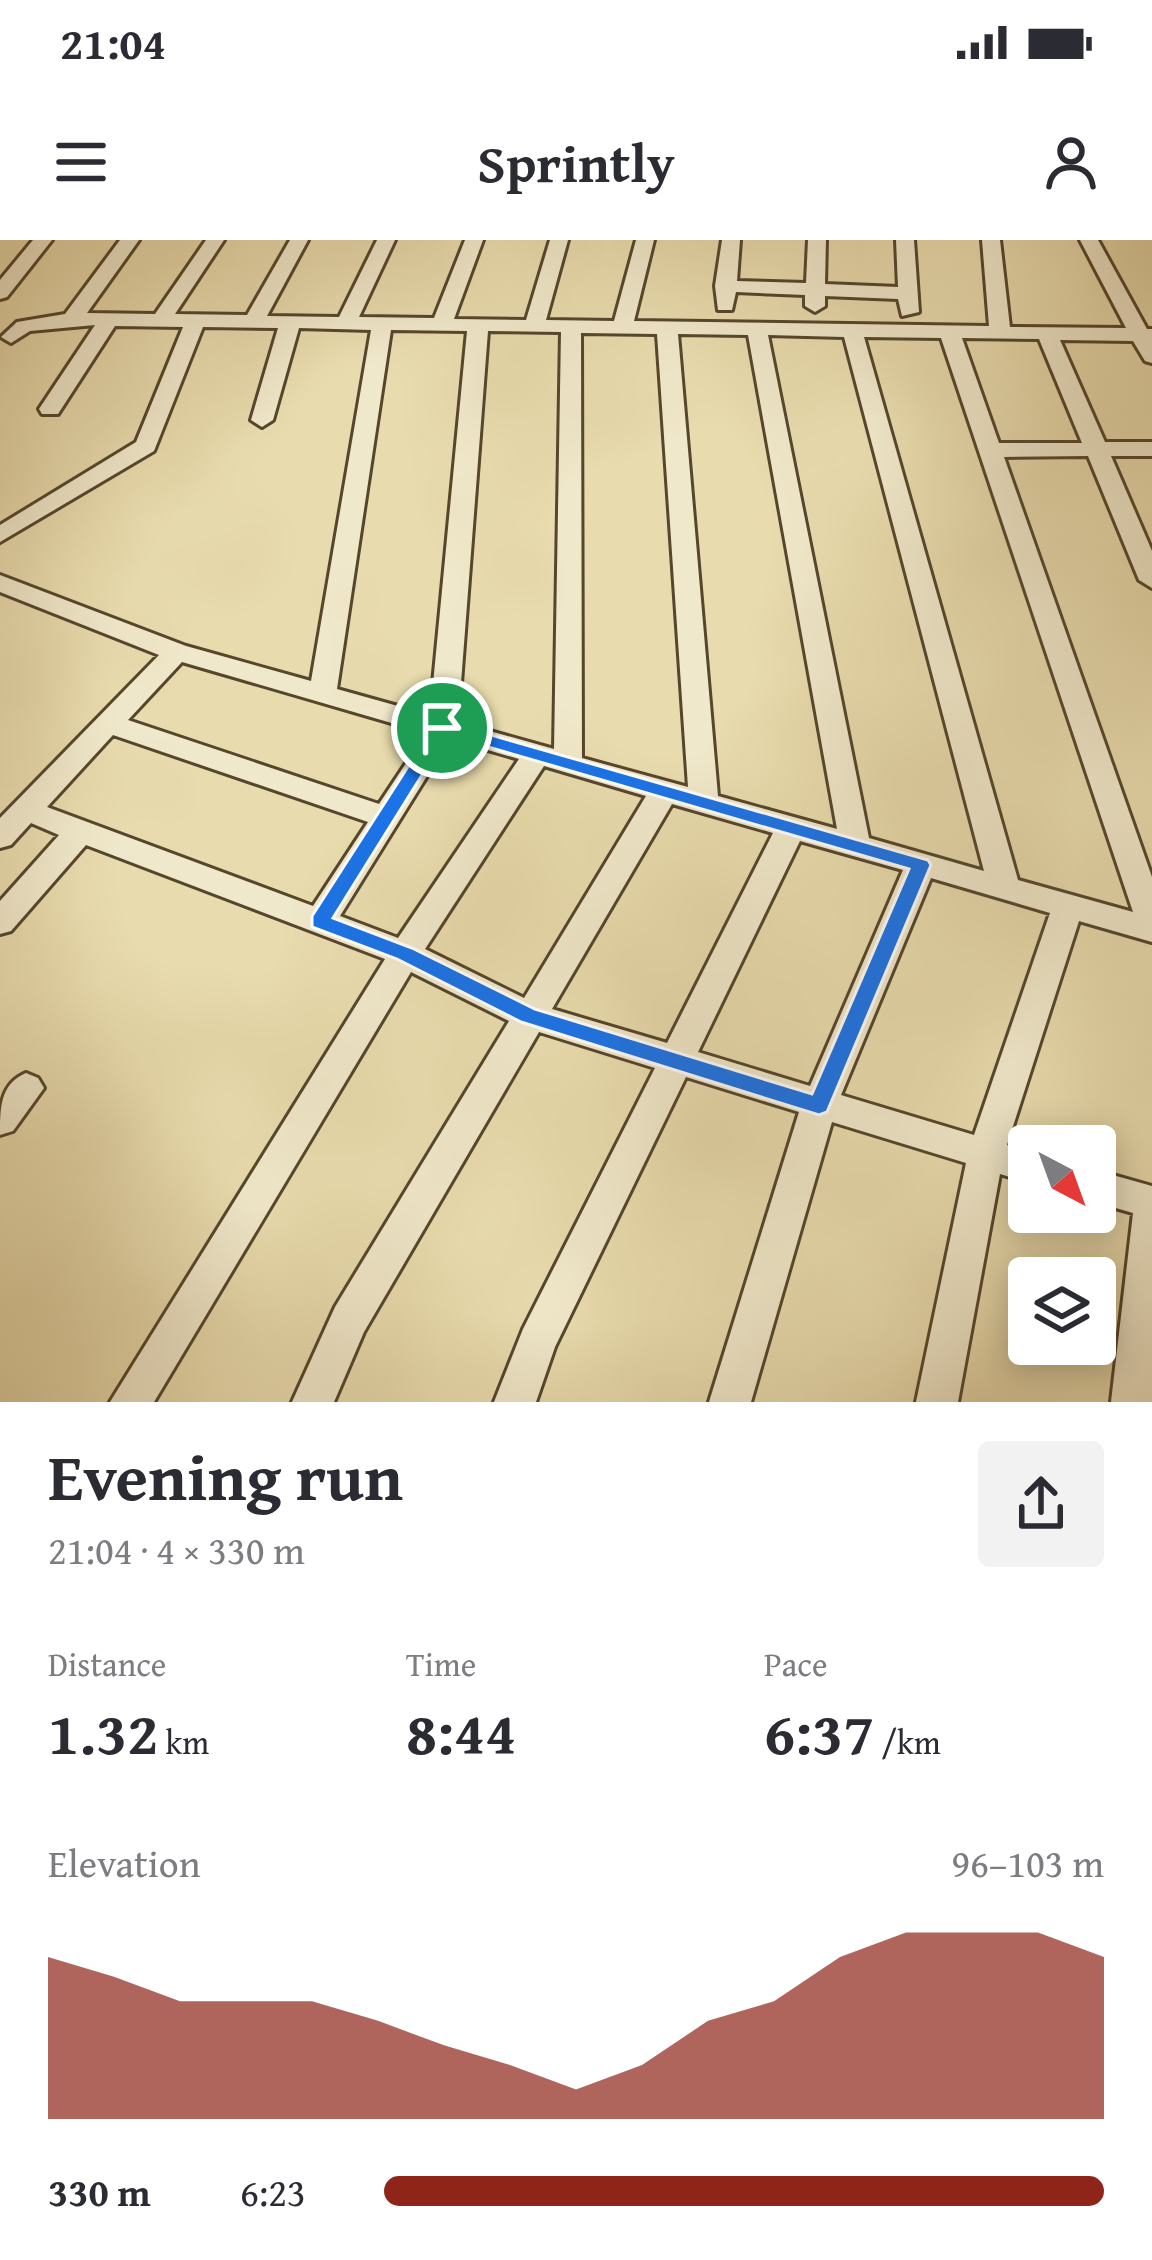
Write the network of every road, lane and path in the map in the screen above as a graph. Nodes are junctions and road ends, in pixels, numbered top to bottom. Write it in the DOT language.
graph roads {
  1 [pos="43,240"];
  2 [pos="130,240"];
  3 [pos="215,240"];
  4 [pos="299,240"];
  5 [pos="386,240"];
  6 [pos="474,240"];
  7 [pos="559,240"];
  8 [pos="645,240"];
  9 [pos="731,240"];
  10 [pos="818,240"];
  11 [pos="905,240"];
  12 [pos="991,240"];
  13 [pos="1089,240"];
  14 [pos="725,286"];
  15 [pos="814,290"];
  16 [pos="0,293"];
  17 [pos="906,293"];
  18 [pos="72,319"];
  19 [pos="108,321"];
  20 [pos="158,324"];
  21 [pos="252,324"];
  22 [pos="194,325"];
  23 [pos="345,325"];
  24 [pos="382,325"];
  25 [pos="442,325"];
  26 [pos="289,326"];
  27 [pos="478,326"];
  28 [pos="534,327"];
  29 [pos="571,329"];
  30 [pos="622,329"];
  31 [pos="852,329"];
  32 [pos="913,329"];
  33 [pos="667,330"];
  34 [pos="724,330"];
  35 [pos="758,330"];
  36 [pos="816,330"];
  37 [pos="949,331"];
  38 [pos="1000,332"];
  39 [pos="1047,334"];
  40 [pos="1147,335"];
  41 [pos="11,337"];
  42 [pos="1152,357"];
  43 [pos="50,409"];
  44 [pos="262,420"];
  45 [pos="1152,449"];
  46 [pos="988,450"];
  47 [pos="1092,450"];
  48 [pos="0,535"];
  49 [pos="1152,580"];
  50 [pos="0,583"];
  51 [pos="177,652"];
  52 [pos="323,693"];
  53 [pos="110,724"];
  54 [pos="442,728"];
  55 [pos="553,759"];
  56 [pos="665,790"];
  57 [pos="704,800"];
  58 [pos="28,811"];
  59 [pos="386,817"];
  60 [pos="792,826"];
  61 [pos="81,830"];
  62 [pos="0,838"];
  63 [pos="855,845"];
  64 [pos="921,865"];
  65 [pos="1004,886"];
  66 [pos="1068,905"];
  67 [pos="320,921"];
  68 [pos="0,922"];
  69 [pos="1152,926"];
  70 [pos="405,954"];
  71 [pos="528,1016"];
  72 [pos="674,1062"];
  73 [pos="26,1088"];
  74 [pos="819,1105"];
  75 [pos="0,1120"];
  76 [pos="986,1154"];
  77 [pos="1008,1160"];
  78 [pos="1116,1194"];
  79 [pos="1152,1207"];
  80 [pos="131,1402"];
  81 [pos="313,1402"];
  82 [pos="515,1402"];
  83 [pos="730,1402"];
  84 [pos="937,1402"];
  85 [pos="1132,1402"];
  1 -- 16 [label="street"];
  2 -- 18 [label="street"];
  3 -- 20 [label="street"];
  4 -- 21 [label="street"];
  5 -- 23 [label="street"];
  6 -- 25 [label="street"];
  7 -- 28 [label="street"];
  8 -- 30 [label="street"];
  9 -- 14 [label="street"];
  10 -- 15 [label="street"];
  11 -- 17 [label="street"];
  12 -- 38 [label="street"];
  13 -- 40 [label="street"];
  14 -- 15 [label="street"];
  14 -- 34 [label="street"];
  15 -- 17 [label="street"];
  15 -- 36 [label="street"];
  17 -- 32 [label="street"];
  18 -- 19 [label="street"];
  18 -- 41 [label="street"];
  19 -- 20 [label="street"];
  19 -- 43 [label="street"];
  20 -- 22 [label="street"];
  21 -- 22 [label="street"];
  21 -- 26 [label="street"];
  22 -- 48 [label="street"];
  23 -- 24 [label="street"];
  23 -- 26 [label="street"];
  24 -- 25 [label="street"];
  24 -- 52 [label="street"];
  25 -- 27 [label="street"];
  26 -- 44 [label="street"];
  27 -- 28 [label="street"];
  27 -- 54 [label="street"];
  28 -- 29 [label="street"];
  29 -- 30 [label="street"];
  29 -- 55 [label="street"];
  30 -- 33 [label="street"];
  31 -- 32 [label="street"];
  31 -- 36 [label="street"];
  31 -- 65 [label="street"];
  32 -- 37 [label="street"];
  33 -- 34 [label="street"];
  33 -- 57 [label="street"];
  34 -- 35 [label="street"];
  35 -- 36 [label="street"];
  35 -- 63 [label="street"];
  37 -- 38 [label="street"];
  37 -- 46 [label="street"];
  38 -- 39 [label="street"];
  39 -- 40 [label="street"];
  39 -- 47 [label="street"];
  40 -- 42 [label="street"];
  45 -- 47 [label="street"];
  46 -- 47 [label="street"];
  46 -- 69 [label="street"];
  47 -- 49 [label="street"];
  50 -- 51 [label="street"];
  51 -- 52 [label="street"];
  51 -- 53 [label="street"];
  52 -- 54 [label="street"];
  53 -- 58 [label="street"];
  53 -- 59 [label="street"];
  54 -- 55 [label="street"];
  54 -- 59 [label="street"];
  55 -- 56 [label="street"];
  55 -- 70 [label="street"];
  56 -- 57 [label="street"];
  56 -- 71 [label="street"];
  57 -- 60 [label="street"];
  58 -- 61 [label="street"];
  58 -- 62 [label="street"];
  59 -- 67 [label="street"];
  60 -- 63 [label="street"];
  60 -- 72 [label="street"];
  61 -- 67 [label="street"];
  61 -- 68 [label="street"];
  63 -- 64 [label="street"];
  64 -- 65 [label="street"];
  64 -- 74 [label="street"];
  65 -- 66 [label="street"];
  66 -- 69 [label="street"];
  66 -- 76 [label="street"];
  67 -- 70 [label="street"];
  70 -- 71 [label="street"];
  70 -- 80 [label="street"];
  71 -- 72 [label="street"];
  71 -- 81 [label="street"];
  72 -- 74 [label="street"];
  72 -- 82 [label="street"];
  73 -- 75 [label="street"];
  74 -- 76 [label="street"];
  74 -- 83 [label="street"];
  76 -- 77 [label="street"];
  76 -- 84 [label="street"];
  78 -- 79 [label="street"];
  79 -- 85 [label="street"];
}
